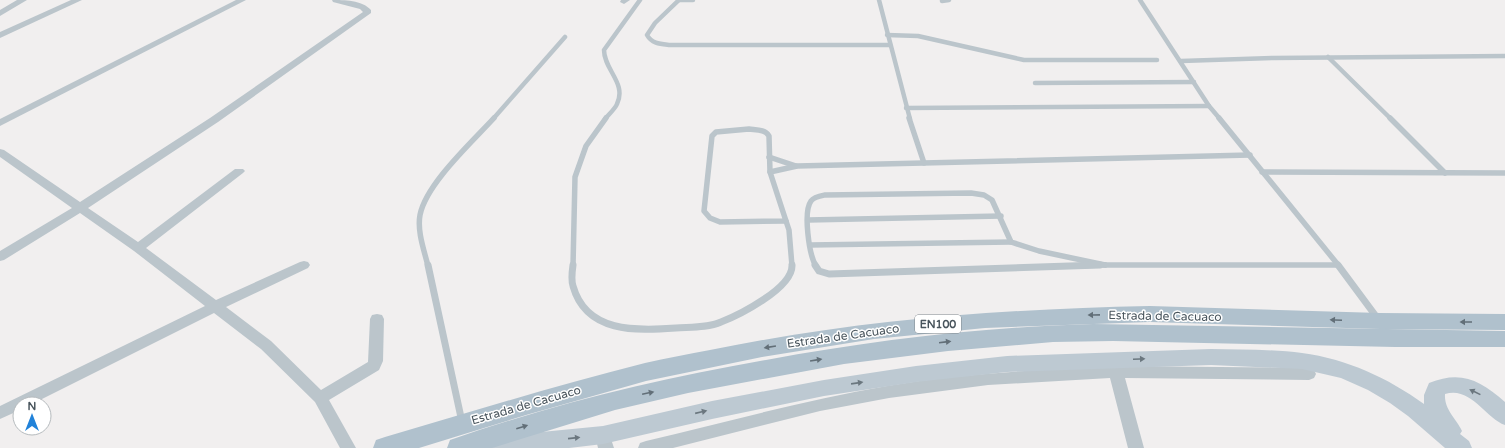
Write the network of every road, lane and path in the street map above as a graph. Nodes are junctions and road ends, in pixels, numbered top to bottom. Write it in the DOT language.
graph roads {
  1 [pos="22,0"];
  2 [pos="78,0"];
  3 [pos="242,0"];
  4 [pos="336,0"];
  5 [pos="640,0"];
  6 [pos="679,0"];
  7 [pos="693,0"];
  8 [pos="879,0"];
  9 [pos="949,0"];
  10 [pos="1140,0"];
  11 [pos="942,1"];
  12 [pos="0,14"];
  13 [pos="0,35"];
  14 [pos="887,35"];
  15 [pos="565,38"];
  16 [pos="889,45"];
  17 [pos="1505,56"];
  18 [pos="1328,57"];
  19 [pos="1158,60"];
  20 [pos="1181,61"];
  21 [pos="1194,82"];
  22 [pos="1035,83"];
  23 [pos="1209,106"];
  24 [pos="906,108"];
  25 [pos="0,123"];
  26 [pos="0,152"];
  27 [pos="1250,156"];
  28 [pos="769,157"];
  29 [pos="924,163"];
  30 [pos="797,166"];
  31 [pos="239,171"];
  32 [pos="770,172"];
  33 [pos="1262,172"];
  34 [pos="1445,173"];
  35 [pos="1505,173"];
  36 [pos="80,208"];
  37 [pos="1001,216"];
  38 [pos="808,220"];
  39 [pos="786,221"];
  40 [pos="1011,242"];
  41 [pos="810,245"];
  42 [pos="138,248"];
  43 [pos="0,257"];
  44 [pos="304,265"];
  45 [pos="1105,265"];
  46 [pos="1338,265"];
  47 [pos="216,306"];
  48 [pos="377,319"];
  49 [pos="1380,322"];
  50 [pos="1505,322"];
  51 [pos="1505,339"];
  52 [pos="1116,372"];
  53 [pos="1309,374"];
  54 [pos="320,398"];
  55 [pos="0,413"];
  56 [pos="1505,416"];
  57 [pos="462,424"];
  58 [pos="604,442"];
  59 [pos="348,448"];
  60 [pos="385,448"];
  61 [pos="458,448"];
  62 [pos="480,448"];
  63 [pos="646,448"];
  64 [pos="1136,448"];
  65 [pos="1460,448"];
  66 [pos="1464,448"];
  1 -- 12 [label="street"];
  2 -- 13 [label="street"];
  3 -- 25 [label="street"];
  4 -- 36 [label="street"];
  5 -- 39 [label="lane"];
  6 -- 7 [label="lane"];
  6 -- 16 [label="lane"];
  8 -- 14 [label="lane"];
  9 -- 11 [label="lane"];
  10 -- 20 [label="lane"];
  14 -- 16 [label="lane"];
  14 -- 19 [label="lane"];
  15 -- 57 [label="lane"];
  16 -- 24 [label="lane"];
  17 -- 18 [label="lane"];
  18 -- 20 [label="lane"];
  18 -- 34 [label="lane"];
  20 -- 21 [label="lane"];
  21 -- 22 [label="lane"];
  21 -- 23 [label="lane"];
  23 -- 24 [label="lane"];
  23 -- 27 [label="lane"];
  24 -- 29 [label="lane"];
  26 -- 36 [label="street"];
  27 -- 29 [label="lane"];
  27 -- 33 [label="lane"];
  28 -- 30 [label="lane"];
  28 -- 32 [label="lane"];
  28 -- 39 [label="lane"];
  29 -- 30 [label="lane"];
  30 -- 32 [label="lane"];
  31 -- 42 [label="street"];
  32 -- 39 [label="lane"];
  33 -- 34 [label="lane"];
  33 -- 46 [label="lane"];
  34 -- 35 [label="lane"];
  36 -- 42 [label="street"];
  36 -- 43 [label="street"];
  37 -- 38 [label="lane"];
  37 -- 38 [label="lane"];
  37 -- 40 [label="lane"];
  38 -- 41 [label="lane"];
  40 -- 41 [label="lane"];
  40 -- 45 [label="lane"];
  41 -- 45 [label="lane"];
  42 -- 47 [label="street"];
  44 -- 47 [label="street"];
  45 -- 46 [label="lane"];
  46 -- 49 [label="lane"];
  47 -- 54 [label="street"];
  47 -- 55 [label="street"];
  48 -- 54 [label="street"];
  50 -- 49 [label="main road, Estrada de Cacuaco / EN100, one-way"];
  49 -- 57 [label="main road, Estrada de Cacuaco / EN100, one-way"];
  61 -- 51 [label="main road, Estrada de Cacuaco / EN100, one-way"];
  52 -- 53 [label="street"];
  52 -- 63 [label="street"];
  52 -- 64 [label="street"];
  54 -- 59 [label="street"];
  56 -- 66 [label="main road, one-way"];
  57 -- 60 [label="main road, Estrada de Cacuaco / EN100"];
  62 -- 58 [label="main road, one-way"];
  58 -- 65 [label="main road, one-way"];
}
